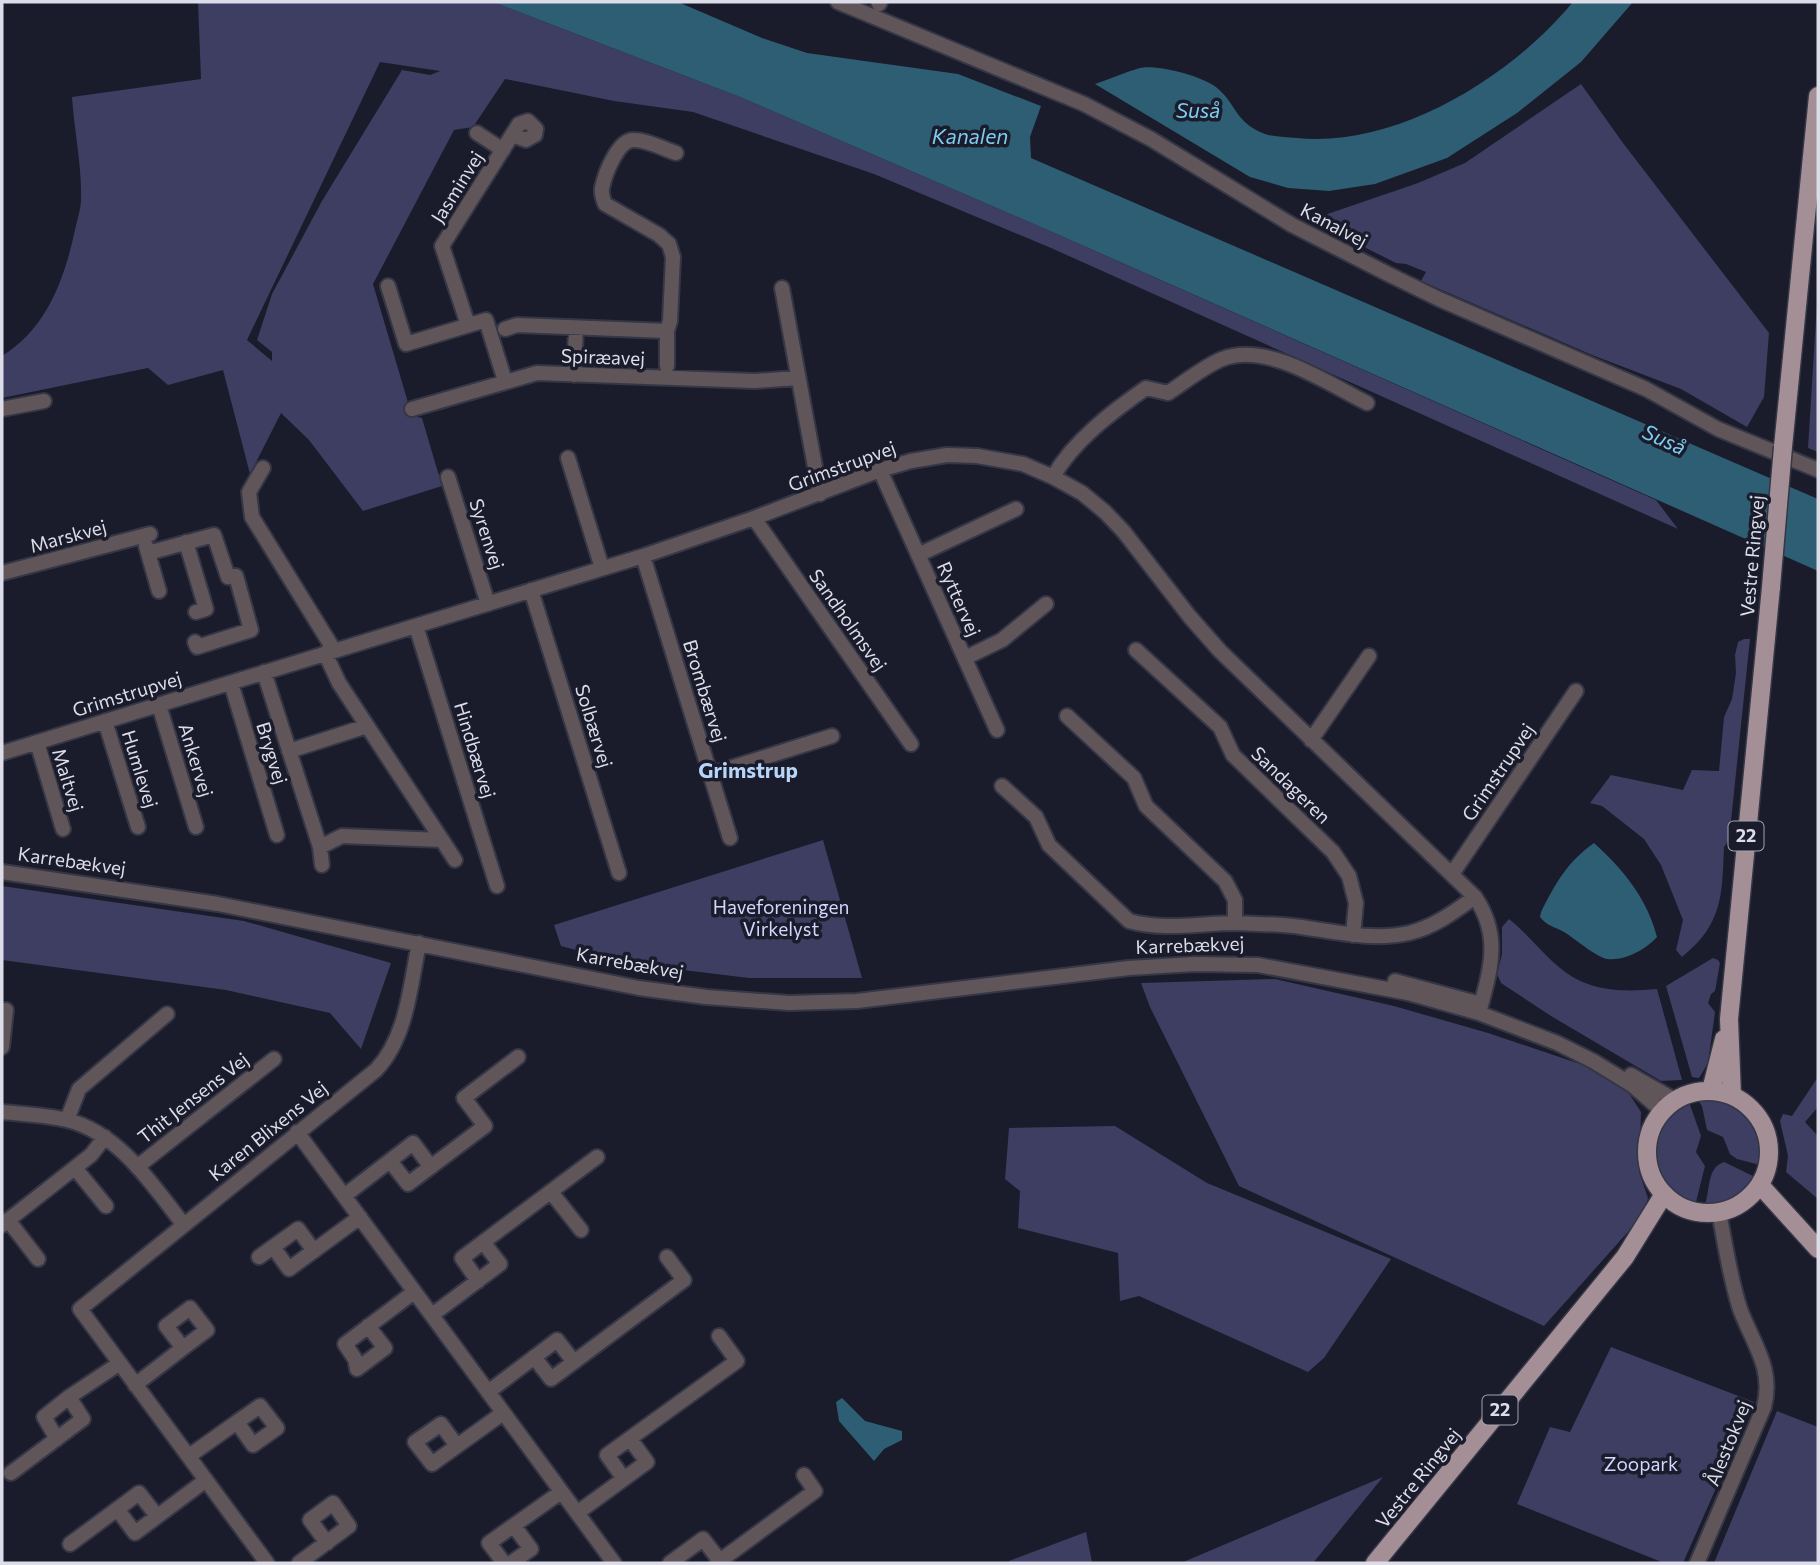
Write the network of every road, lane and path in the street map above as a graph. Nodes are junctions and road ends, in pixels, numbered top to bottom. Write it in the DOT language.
graph roads {
  1 [pos="838,2"];
  2 [pos="1818,96"];
  3 [pos="477,133"];
  4 [pos="512,135"];
  5 [pos="503,150"];
  6 [pos="676,153"];
  7 [pos="388,286"];
  8 [pos="782,288"];
  9 [pos="468,325"];
  10 [pos="576,328"];
  11 [pos="505,329"];
  12 [pos="667,331"];
  13 [pos="667,366"];
  14 [pos="574,375"];
  15 [pos="798,378"];
  16 [pos="505,381"];
  17 [pos="44,401"];
  18 [pos="1367,403"];
  19 [pos="2,409"];
  20 [pos="412,410"];
  21 [pos="568,458"];
  22 [pos="263,468"];
  23 [pos="880,470"];
  24 [pos="1818,470"];
  25 [pos="448,477"];
  26 [pos="1053,477"];
  27 [pos="820,494"];
  28 [pos="1016,509"];
  29 [pos="754,518"];
  30 [pos="187,542"];
  31 [pos="148,553"];
  32 [pos="918,555"];
  33 [pos="643,556"];
  34 [pos="602,568"];
  35 [pos="2,573"];
  36 [pos="531,590"];
  37 [pos="159,591"];
  38 [pos="488,604"];
  39 [pos="1046,604"];
  40 [pos="196,612"];
  41 [pos="416,626"];
  42 [pos="195,642"];
  43 [pos="1136,650"];
  44 [pos="330,652"];
  45 [pos="1369,656"];
  46 [pos="965,658"];
  47 [pos="264,672"];
  48 [pos="231,683"];
  49 [pos="1576,691"];
  50 [pos="159,705"];
  51 [pos="1067,716"];
  52 [pos="105,721"];
  53 [pos="367,726"];
  54 [pos="997,730"];
  55 [pos="832,736"];
  56 [pos="1311,740"];
  57 [pos="37,742"];
  58 [pos="911,744"];
  59 [pos="289,751"];
  60 [pos="2,753"];
  61 [pos="711,775"];
  62 [pos="1002,786"];
  63 [pos="196,827"];
  64 [pos="138,828"];
  65 [pos="63,830"];
  66 [pos="277,835"];
  67 [pos="730,838"];
  68 [pos="442,839"];
  69 [pos="320,847"];
  70 [pos="455,860"];
  71 [pos="322,864"];
  72 [pos="2,872"];
  73 [pos="619,873"];
  74 [pos="1452,874"];
  75 [pos="497,886"];
  76 [pos="1475,897"];
  77 [pos="1236,923"];
  78 [pos="1353,935"];
  79 [pos="419,943"];
  80 [pos="1258,965"];
  81 [pos="1480,1009"];
  82 [pos="6,1010"];
  83 [pos="167,1014"];
  84 [pos="1729,1019"];
  85 [pos="2,1047"];
  86 [pos="518,1057"];
  87 [pos="274,1059"];
  88 [pos="1711,1090"];
  89 [pos="1731,1095"];
  90 [pos="1668,1105"];
  91 [pos="2,1112"];
  92 [pos="66,1120"];
  93 [pos="297,1132"];
  94 [pos="105,1137"];
  95 [pos="597,1157"];
  96 [pos="390,1161"];
  97 [pos="137,1167"];
  98 [pos="431,1167"];
  99 [pos="75,1168"];
  100 [pos="1760,1185"];
  101 [pos="551,1192"];
  102 [pos="1664,1194"];
  103 [pos="344,1196"];
  104 [pos="1746,1200"];
  105 [pos="106,1206"];
  106 [pos="1679,1206"];
  107 [pos="1719,1212"];
  108 [pos="360,1217"];
  109 [pos="5,1223"];
  110 [pos="183,1224"];
  111 [pos="581,1230"];
  112 [pos="483,1242"];
  113 [pos="1812,1243"];
  114 [pos="273,1247"];
  115 [pos="314,1251"];
  116 [pos="260,1257"];
  117 [pos="667,1257"];
  118 [pos="1625,1257"];
  119 [pos="38,1259"];
  120 [pos="478,1281"];
  121 [pos="415,1292"];
  122 [pos="432,1315"];
  123 [pos="368,1326"];
  124 [pos="719,1336"];
  125 [pos="183,1348"];
  126 [pos="534,1357"];
  127 [pos="574,1362"];
  128 [pos="120,1363"];
  129 [pos="135,1385"];
  130 [pos="488,1392"];
  131 [pos="69,1397"];
  132 [pos="503,1413"];
  133 [pos="237,1422"];
  134 [pos="630,1438"];
  135 [pos="57,1439"];
  136 [pos="457,1446"];
  137 [pos="189,1457"];
  138 [pos="11,1473"];
  139 [pos="804,1475"];
  140 [pos="624,1479"];
  141 [pos="205,1480"];
  142 [pos="561,1492"];
  143 [pos="117,1509"];
  144 [pos="577,1513"];
  145 [pos="157,1516"];
  146 [pos="514,1526"];
  147 [pos="327,1542"];
  148 [pos="70,1544"];
  149 [pos="264,1559"];
  150 [pos="678,1561"];
  151 [pos="718,1562"];
  152 [pos="248,1563"];
  153 [pos="299,1563"];
  154 [pos="504,1563"];
  155 [pos="511,1563"];
  156 [pos="614,1563"];
  157 [pos="1376,1563"];
  158 [pos="1697,1563"];
  1 -- 24 [label="street, Kanalvej"];
  2 -- 84 [label="main road, Vestre Ringvej / 22, bridge"];
  3 -- 5 [label="street, Jasminvej"];
  4 -- 5 [label="street, Jasminvej"];
  5 -- 9 [label="street, Jasminvej"];
  6 -- 12 [label="street"];
  7 -- 9 [label="street"];
  8 -- 15 [label="street"];
  9 -- 16 [label="street"];
  10 -- 11 [label="street"];
  10 -- 12 [label="street"];
  10 -- 14 [label="street"];
  12 -- 13 [label="street"];
  14 -- 15 [label="street, Spiræavej"];
  14 -- 16 [label="street, Spiræavej"];
  15 -- 27 [label="street"];
  16 -- 20 [label="street, Spiræavej"];
  17 -- 19 [label="street"];
  18 -- 26 [label="street"];
  21 -- 34 [label="street"];
  22 -- 44 [label="street"];
  23 -- 26 [label="street, Grimstrupvej"];
  23 -- 27 [label="street, Grimstrupvej"];
  23 -- 32 [label="street, Ryttervej"];
  25 -- 38 [label="street, Syrenvej"];
  26 -- 56 [label="street, Grimstrupvej"];
  27 -- 29 [label="street, Grimstrupvej"];
  28 -- 32 [label="street, Ryttervej"];
  29 -- 33 [label="street, Grimstrupvej"];
  29 -- 58 [label="street, Sandholmsvej"];
  30 -- 31 [label="street"];
  30 -- 40 [label="street"];
  30 -- 42 [label="street"];
  31 -- 35 [label="street, Marskvej"];
  31 -- 37 [label="street, Marskvej"];
  32 -- 46 [label="street, Ryttervej"];
  33 -- 34 [label="street, Grimstrupvej"];
  33 -- 61 [label="street, Brombærvej"];
  34 -- 36 [label="street, Grimstrupvej"];
  36 -- 38 [label="street, Grimstrupvej"];
  36 -- 73 [label="street, Solbærvej"];
  38 -- 41 [label="street, Grimstrupvej"];
  39 -- 46 [label="street, Ryttervej"];
  41 -- 44 [label="street, Grimstrupvej"];
  41 -- 75 [label="street, Hindbærvej"];
  43 -- 78 [label="street, Sandageren"];
  44 -- 47 [label="street, Grimstrupvej"];
  44 -- 53 [label="street"];
  45 -- 56 [label="street"];
  46 -- 54 [label="street, Ryttervej"];
  47 -- 48 [label="street, Grimstrupvej"];
  47 -- 59 [label="street"];
  48 -- 50 [label="street, Grimstrupvej"];
  48 -- 66 [label="street, Brygvej"];
  49 -- 74 [label="street, Grimstrupvej"];
  50 -- 52 [label="street, Grimstrupvej"];
  50 -- 63 [label="street, Ankervej"];
  51 -- 77 [label="street"];
  52 -- 57 [label="street, Grimstrupvej"];
  52 -- 64 [label="street, Humlevej"];
  53 -- 59 [label="street"];
  53 -- 68 [label="street"];
  55 -- 61 [label="street"];
  56 -- 74 [label="street, Grimstrupvej"];
  57 -- 60 [label="street, Grimstrupvej"];
  57 -- 65 [label="street, Maltvej"];
  59 -- 69 [label="street"];
  61 -- 67 [label="street, Brombærvej"];
  62 -- 77 [label="street"];
  68 -- 69 [label="street"];
  68 -- 70 [label="street"];
  69 -- 71 [label="street"];
  72 -- 79 [label="street, Karrebækvej"];
  74 -- 76 [label="street, Grimstrupvej"];
  76 -- 78 [label="street"];
  76 -- 81 [label="street, Grimstrupvej"];
  77 -- 78 [label="street"];
  79 -- 80 [label="street, Karrebækvej"];
  79 -- 93 [label="street, Karen Blixens Vej"];
  80 -- 81 [label="street, Karrebækvej"];
  80 -- 81 [label="street, Karrebækvej"];
  81 -- 90 [label="street, Karrebækvej"];
  82 -- 85 [label="street"];
  83 -- 92 [label="street"];
  84 -- 88 [label="main road, Vestre Ringvej / 22"];
  84 -- 89 [label="main road, Vestre Ringvej / 22"];
  86 -- 98 [label="street"];
  87 -- 97 [label="street, Thit Jensens Vej"];
  88 -- 89 [label="main road"];
  88 -- 90 [label="main road"];
  89 -- 100 [label="main road"];
  90 -- 102 [label="main road"];
  91 -- 92 [label="street, Thit Jensens Vej"];
  92 -- 94 [label="street, Thit Jensens Vej"];
  93 -- 103 [label="street"];
  93 -- 110 [label="street, Karen Blixens Vej"];
  94 -- 97 [label="street, Thit Jensens Vej"];
  94 -- 99 [label="street, Thit Jensens Vej"];
  95 -- 101 [label="street"];
  96 -- 98 [label="street"];
  96 -- 98 [label="street"];
  96 -- 103 [label="street"];
  97 -- 110 [label="street, Thit Jensens Vej"];
  99 -- 105 [label="street"];
  99 -- 109 [label="street, Thit Jensens Vej"];
  100 -- 104 [label="main road"];
  100 -- 113 [label="main road"];
  101 -- 111 [label="street"];
  101 -- 112 [label="street"];
  102 -- 106 [label="main road"];
  102 -- 118 [label="main road, Vestre Ringvej / 22"];
  103 -- 108 [label="street"];
  104 -- 107 [label="main road"];
  104 -- 113 [label="main road"];
  106 -- 107 [label="main road"];
  106 -- 118 [label="main road, Vestre Ringvej / 22"];
  107 -- 158 [label="street, Ålestokvej"];
  108 -- 115 [label="street"];
  108 -- 121 [label="street"];
  109 -- 119 [label="street, Thit Jensens Vej"];
  110 -- 128 [label="street, Karen Blixens Vej"];
  112 -- 120 [label="street"];
  112 -- 120 [label="street"];
  114 -- 115 [label="street"];
  114 -- 115 [label="street"];
  114 -- 116 [label="street"];
  117 -- 127 [label="street"];
  118 -- 157 [label="main road, Vestre Ringvej / 22"];
  120 -- 122 [label="street"];
  121 -- 122 [label="street"];
  121 -- 123 [label="street"];
  122 -- 130 [label="street"];
  124 -- 134 [label="street"];
  125 -- 125 [label="street"];
  125 -- 129 [label="street"];
  126 -- 127 [label="street"];
  126 -- 127 [label="street"];
  126 -- 130 [label="street"];
  128 -- 129 [label="street"];
  128 -- 131 [label="street"];
  129 -- 137 [label="street"];
  130 -- 132 [label="street"];
  131 -- 135 [label="street"];
  131 -- 135 [label="street"];
  132 -- 136 [label="street"];
  132 -- 142 [label="street"];
  133 -- 137 [label="street"];
  134 -- 140 [label="street"];
  134 -- 140 [label="street"];
  135 -- 138 [label="street"];
  137 -- 141 [label="street"];
  139 -- 151 [label="street"];
  140 -- 144 [label="street"];
  141 -- 145 [label="street"];
  141 -- 149 [label="street"];
  142 -- 144 [label="street"];
  142 -- 146 [label="street"];
  143 -- 145 [label="street"];
  143 -- 145 [label="street"];
  143 -- 148 [label="street"];
  144 -- 156 [label="street"];
  146 -- 154 [label="street"];
  146 -- 155 [label="street"];
  147 -- 153 [label="street"];
  149 -- 152 [label="street"];
  150 -- 151 [label="street"];
}
